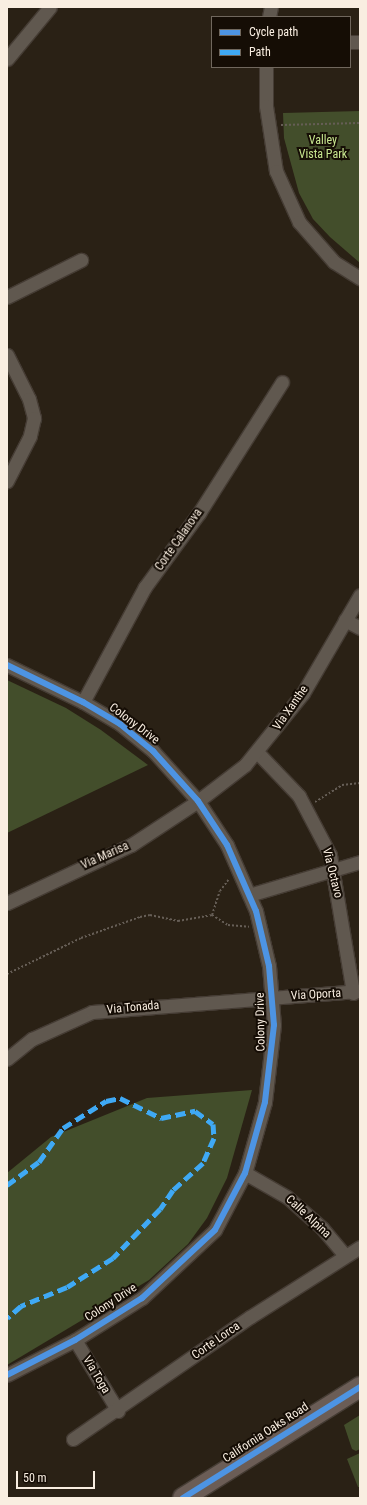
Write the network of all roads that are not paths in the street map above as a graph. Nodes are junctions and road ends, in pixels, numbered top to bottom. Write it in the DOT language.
graph roads {
  1 [pos="50,7"];
  2 [pos="7,59"];
  3 [pos="266,68"];
  4 [pos="81,260"];
  5 [pos="360,278"];
  6 [pos="7,297"];
  7 [pos="7,356"];
  8 [pos="282,382"];
  9 [pos="7,480"];
  10 [pos="360,595"];
  11 [pos="345,620"];
  12 [pos="360,628"];
  13 [pos="7,665"];
  14 [pos="83,702"];
  15 [pos="257,752"];
  16 [pos="198,801"];
  17 [pos="360,862"];
  18 [pos="333,870"];
  19 [pos="250,895"];
  20 [pos="7,903"];
  21 [pos="357,992"];
  22 [pos="272,998"];
  23 [pos="7,1059"];
  24 [pos="245,1174"];
  25 [pos="360,1247"];
  26 [pos="345,1254"];
  27 [pos="75,1340"];
  28 [pos="7,1375"];
  29 [pos="360,1387"];
  30 [pos="118,1411"];
  31 [pos="73,1439"];
  32 [pos="183,1498"];
  1 -- 2 [label="street"];
  3 -- 5 [label="street"];
  4 -- 6 [label="street"];
  7 -- 9 [label="street"];
  8 -- 14 [label="street, Corte Calanova"];
  10 -- 11 [label="street, Via Xanthe"];
  11 -- 12 [label="street"];
  11 -- 15 [label="street, Via Xanthe"];
  13 -- 14 [label="street, Colony Drive"];
  14 -- 16 [label="street, Colony Drive"];
  15 -- 16 [label="street, Via Xanthe"];
  15 -- 18 [label="street, Via Octavo"];
  16 -- 19 [label="street, Colony Drive"];
  16 -- 20 [label="street, Via Marisa"];
  17 -- 18 [label="street"];
  18 -- 19 [label="street"];
  18 -- 21 [label="street, Via Octavo"];
  19 -- 22 [label="street, Colony Drive"];
  21 -- 22 [label="street, Via Oporta"];
  22 -- 23 [label="street, Via Tonada"];
  22 -- 24 [label="street, Colony Drive"];
  24 -- 26 [label="street, Calle Alpina"];
  24 -- 27 [label="street, Colony Drive"];
  25 -- 26 [label="street, Corte Lorca"];
  26 -- 30 [label="street, Corte Lorca"];
  27 -- 28 [label="street, Colony Drive"];
  27 -- 30 [label="street, Via Toga"];
  29 -- 32 [label="main road, California Oaks Road"];
  30 -- 31 [label="street, Corte Lorca"];
}
